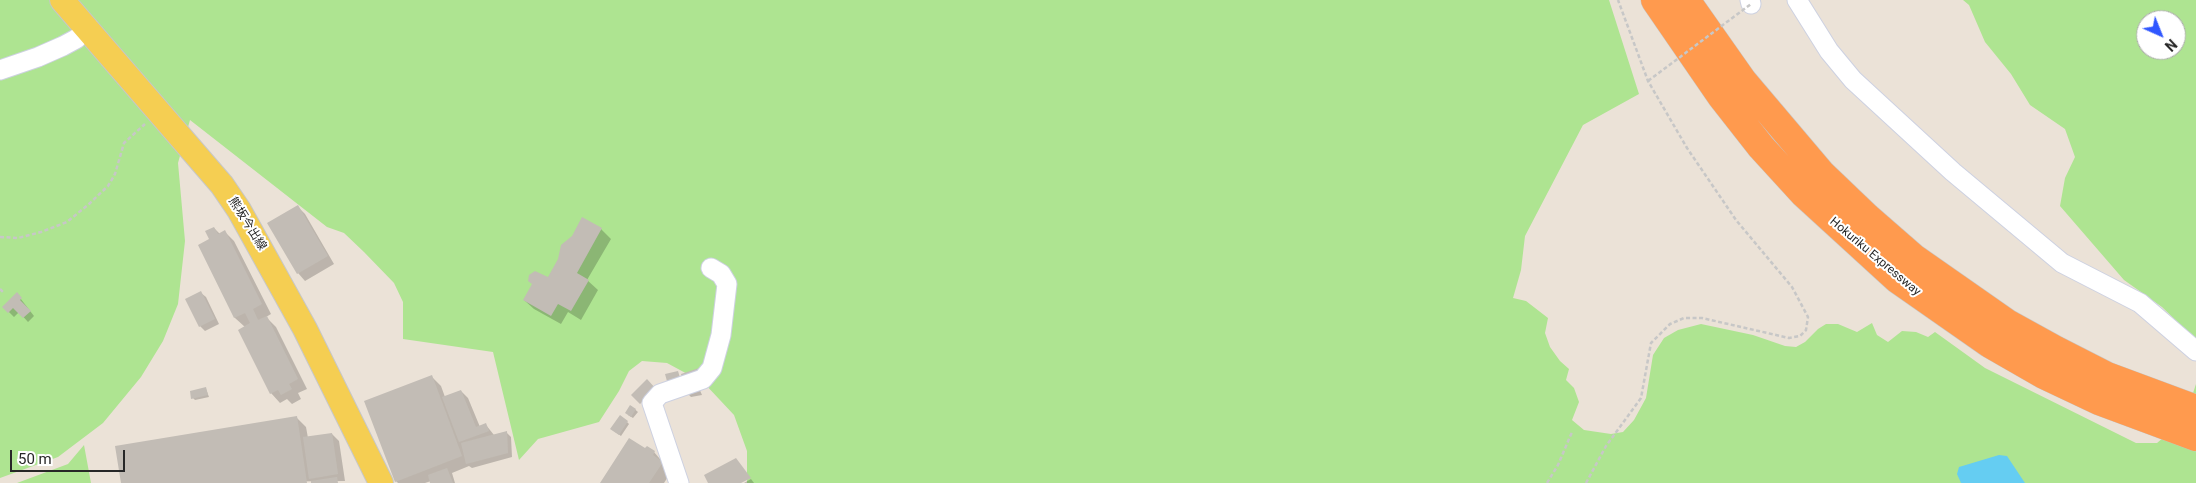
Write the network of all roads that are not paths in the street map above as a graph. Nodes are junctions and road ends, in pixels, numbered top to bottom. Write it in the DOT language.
graph roads {
  1 [pos="62,0"];
  2 [pos="1655,0"];
  3 [pos="1686,0"];
  4 [pos="1797,0"];
  5 [pos="89,28"];
  6 [pos="0,70"];
  7 [pos="711,268"];
  8 [pos="2196,351"];
  9 [pos="2196,409"];
  10 [pos="2196,437"];
  11 [pos="381,483"];
  12 [pos="680,483"];
  1 -- 5 [label="main road, 熊坂今出線"];
  2 -- 10 [label="highway, Hokuriku Expressway"];
  3 -- 9 [label="highway, Hokuriku Expressway"];
  4 -- 8 [label="street"];
  5 -- 6 [label="street"];
  5 -- 11 [label="main road, 熊坂今出線"];
  7 -- 12 [label="street"];
}
